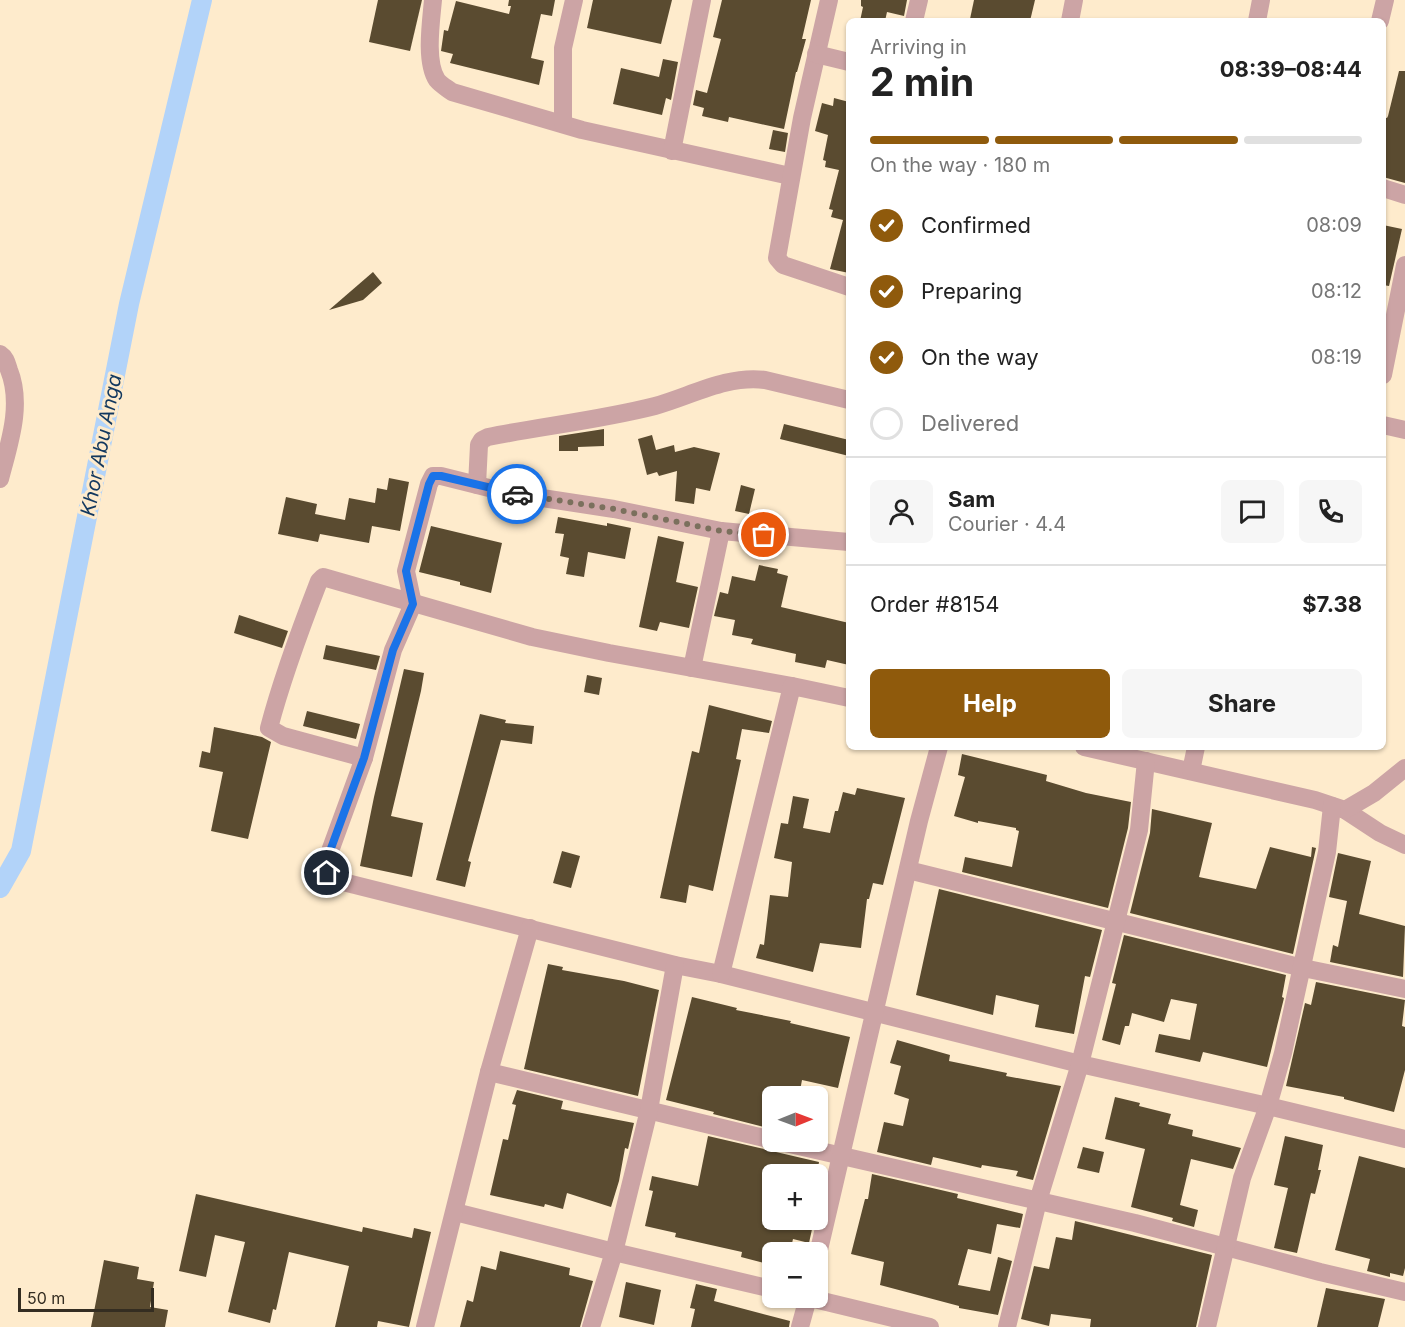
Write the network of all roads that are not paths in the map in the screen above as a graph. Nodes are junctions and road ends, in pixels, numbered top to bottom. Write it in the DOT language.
graph roads {
  1 [pos="433,0"];
  2 [pos="574,0"];
  3 [pos="702,0"];
  4 [pos="830,0"];
  5 [pos="919,0"];
  6 [pos="1074,0"];
  7 [pos="1261,0"];
  8 [pos="1385,0"];
  9 [pos="915,18"];
  10 [pos="1071,18"];
  11 [pos="1258,18"];
  12 [pos="1381,18"];
  13 [pos="816,54"];
  14 [pos="846,61"];
  15 [pos="563,124"];
  16 [pos="672,151"];
  17 [pos="790,176"];
  18 [pos="1386,189"];
  19 [pos="1405,195"];
  20 [pos="1405,265"];
  21 [pos="846,286"];
  22 [pos="0,354"];
  23 [pos="1386,360"];
  24 [pos="846,399"];
  25 [pos="1386,426"];
  26 [pos="1405,430"];
  27 [pos="0,479"];
  28 [pos="477,485"];
  29 [pos="721,531"];
  30 [pos="846,542"];
  31 [pos="413,604"];
  32 [pos="692,668"];
  33 [pos="792,686"];
  34 [pos="846,697"];
  35 [pos="938,750"];
  36 [pos="1097,750"];
  37 [pos="1195,750"];
  38 [pos="364,758"];
  39 [pos="1146,761"];
  40 [pos="1405,768"];
  41 [pos="1191,771"];
  42 [pos="1338,808"];
  43 [pos="1405,845"];
  44 [pos="908,870"];
  45 [pos="1114,922"];
  46 [pos="530,928"];
  47 [pos="675,965"];
  48 [pos="1303,968"];
  49 [pos="721,974"];
  50 [pos="1405,989"];
  51 [pos="874,1013"];
  52 [pos="1080,1064"];
  53 [pos="489,1072"];
  54 [pos="1268,1106"];
  55 [pos="649,1110"];
  56 [pos="762,1138"];
  57 [pos="1405,1139"];
  58 [pos="828,1152"];
  59 [pos="840,1154"];
  60 [pos="1038,1201"];
  61 [pos="455,1212"];
  62 [pos="821,1242"];
  63 [pos="1225,1248"];
  64 [pos="614,1252"];
  65 [pos="762,1287"];
  66 [pos="1405,1292"];
  67 [pos="828,1303"];
  68 [pos="806,1308"];
  69 [pos="425,1327"];
  70 [pos="591,1327"];
  71 [pos="800,1327"];
  72 [pos="930,1327"];
  73 [pos="1006,1327"];
  74 [pos="1207,1327"];
  1 -- 15 [label="street"];
  2 -- 15 [label="street"];
  3 -- 16 [label="street"];
  4 -- 13 [label="street"];
  5 -- 9 [label="street"];
  6 -- 10 [label="street"];
  7 -- 11 [label="street"];
  8 -- 12 [label="street"];
  13 -- 14 [label="street"];
  13 -- 17 [label="street"];
  15 -- 16 [label="street"];
  16 -- 17 [label="street"];
  17 -- 21 [label="street"];
  18 -- 19 [label="street"];
  20 -- 23 [label="street"];
  22 -- 27 [label="street"];
  24 -- 28 [label="street"];
  25 -- 26 [label="street"];
  28 -- 29 [label="street"];
  28 -- 31 [label="street"];
  29 -- 30 [label="street"];
  29 -- 32 [label="street"];
  31 -- 32 [label="street"];
  31 -- 38 [label="street"];
  31 -- 38 [label="street"];
  32 -- 33 [label="street"];
  33 -- 34 [label="street"];
  33 -- 49 [label="street"];
  35 -- 44 [label="street"];
  36 -- 39 [label="street"];
  37 -- 41 [label="street"];
  38 -- 46 [label="street"];
  39 -- 41 [label="street"];
  39 -- 45 [label="street"];
  40 -- 42 [label="street"];
  41 -- 42 [label="street"];
  42 -- 43 [label="street"];
  42 -- 48 [label="street"];
  44 -- 45 [label="street"];
  44 -- 51 [label="street"];
  45 -- 48 [label="street"];
  45 -- 52 [label="street"];
  46 -- 47 [label="street"];
  46 -- 53 [label="street"];
  47 -- 49 [label="street"];
  47 -- 55 [label="street"];
  48 -- 50 [label="street"];
  48 -- 54 [label="street"];
  49 -- 51 [label="street"];
  51 -- 52 [label="street"];
  51 -- 59 [label="street"];
  52 -- 54 [label="street"];
  52 -- 60 [label="street"];
  53 -- 55 [label="street"];
  53 -- 61 [label="street"];
  54 -- 57 [label="street"];
  54 -- 63 [label="street"];
  55 -- 56 [label="street"];
  55 -- 64 [label="street"];
  58 -- 59 [label="street"];
  59 -- 60 [label="street"];
  59 -- 62 [label="street"];
  60 -- 63 [label="street"];
  60 -- 73 [label="street"];
  61 -- 64 [label="street"];
  61 -- 69 [label="street"];
  63 -- 66 [label="street"];
  63 -- 74 [label="street"];
  64 -- 65 [label="street"];
  64 -- 70 [label="street"];
  67 -- 72 [label="street"];
  68 -- 71 [label="street"];
}
